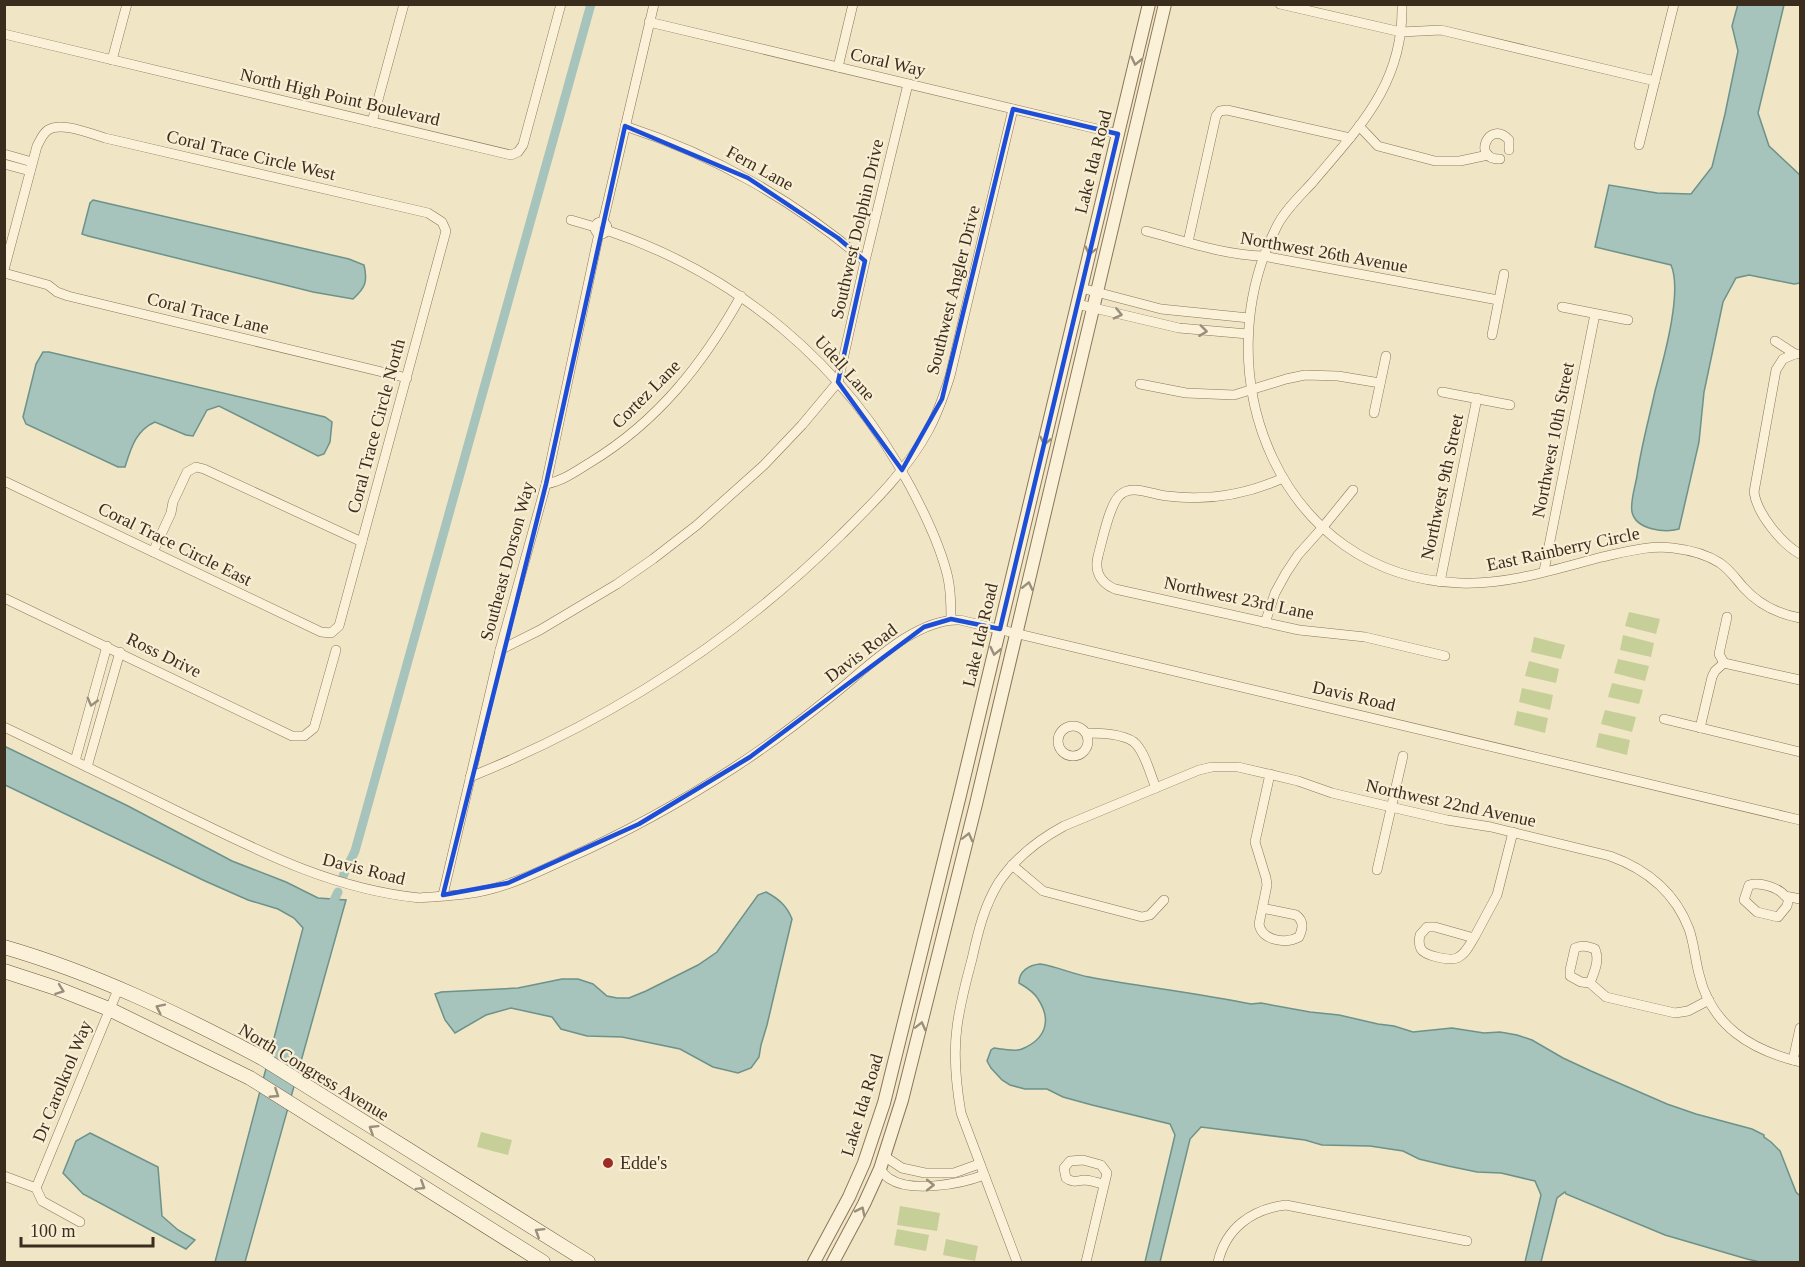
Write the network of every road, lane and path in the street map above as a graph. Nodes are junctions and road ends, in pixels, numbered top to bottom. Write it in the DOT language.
graph roads {
  1 [pos="127,4"];
  2 [pos="404,4"];
  3 [pos="561,4"];
  4 [pos="654,4"];
  5 [pos="853,4"];
  6 [pos="1149,4"];
  7 [pos="1165,4"];
  8 [pos="1280,4"];
  9 [pos="1402,4"];
  10 [pos="1674,4"];
  11 [pos="650,22"];
  12 [pos="1401,32"];
  13 [pos="4,34"];
  14 [pos="112,60"];
  15 [pos="838,67"];
  16 [pos="1655,81"];
  17 [pos="908,84"];
  18 [pos="1013,109"];
  19 [pos="372,122"];
  20 [pos="625,126"];
  21 [pos="1359,126"];
  22 [pos="1119,134"];
  23 [pos="1350,138"];
  24 [pos="1639,145"];
  25 [pos="1509,150"];
  26 [pos="4,154"];
  27 [pos="1488,156"];
  28 [pos="1500,159"];
  29 [pos="4,164"];
  30 [pos="31,166"];
  31 [pos="571,220"];
  32 [pos="445,226"];
  33 [pos="601,228"];
  34 [pos="1146,231"];
  35 [pos="1188,242"];
  36 [pos="1263,256"];
  37 [pos="865,261"];
  38 [pos="4,272"];
  39 [pos="1504,274"];
  40 [pos="1081,288"];
  41 [pos="1097,292"];
  42 [pos="741,296"];
  43 [pos="1498,300"];
  44 [pos="1077,304"];
  45 [pos="1562,307"];
  46 [pos="1093,308"];
  47 [pos="1595,314"];
  48 [pos="1249,318"];
  49 [pos="1628,320"];
  50 [pos="1248,334"];
  51 [pos="1492,335"];
  52 [pos="1775,342"];
  53 [pos="1797,354"];
  54 [pos="1386,356"];
  55 [pos="407,378"];
  56 [pos="838,382"];
  57 [pos="1380,383"];
  58 [pos="1140,384"];
  59 [pos="1252,391"];
  60 [pos="1442,392"];
  61 [pos="1477,398"];
  62 [pos="1510,405"];
  63 [pos="1374,413"];
  64 [pos="902,470"];
  65 [pos="1283,478"];
  66 [pos="4,482"];
  67 [pos="546,484"];
  68 [pos="1353,490"];
  69 [pos="1323,527"];
  70 [pos="362,542"];
  71 [pos="153,552"];
  72 [pos="1800,554"];
  73 [pos="1544,572"];
  74 [pos="1440,582"];
  75 [pos="4,598"];
  76 [pos="1727,616"];
  77 [pos="1800,618"];
  78 [pos="951,619"];
  79 [pos="1265,623"];
  80 [pos="1000,629"];
  81 [pos="332,633"];
  82 [pos="1017,633"];
  83 [pos="107,646"];
  84 [pos="336,650"];
  85 [pos="500,650"];
  86 [pos="120,652"];
  87 [pos="1445,656"];
  88 [pos="1724,663"];
  89 [pos="1800,680"];
  90 [pos="1664,719"];
  91 [pos="4,727"];
  92 [pos="1700,728"];
  93 [pos="1086,733"];
  94 [pos="1800,752"];
  95 [pos="1403,756"];
  96 [pos="75,761"];
  97 [pos="87,767"];
  98 [pos="1270,774"];
  99 [pos="470,777"];
  100 [pos="1156,788"];
  101 [pos="1391,807"];
  102 [pos="1800,820"];
  103 [pos="1513,832"];
  104 [pos="1012,865"];
  105 [pos="1377,870"];
  106 [pos="941,874"];
  107 [pos="443,896"];
  108 [pos="1789,897"];
  109 [pos="1800,899"];
  110 [pos="1164,900"];
  111 [pos="951,904"];
  112 [pos="1262,908"];
  113 [pos="1474,938"];
  114 [pos="4,947"];
  115 [pos="4,971"];
  116 [pos="1590,983"];
  117 [pos="118,987"];
  118 [pos="1708,1000"];
  119 [pos="109,1009"];
  120 [pos="1800,1028"];
  121 [pos="1797,1061"];
  122 [pos="878,1125"];
  123 [pos="884,1156"];
  124 [pos="425,1161"];
  125 [pos="385,1164"];
  126 [pos="980,1164"];
  127 [pos="880,1169"];
  128 [pos="984,1175"];
  129 [pos="4,1176"];
  130 [pos="1104,1184"];
  131 [pos="36,1188"];
  132 [pos="80,1222"];
  133 [pos="1467,1241"];
  134 [pos="543,1263"];
  135 [pos="588,1263"];
  136 [pos="814,1263"];
  137 [pos="833,1263"];
  138 [pos="1017,1263"];
  139 [pos="1086,1263"];
  140 [pos="1218,1263"];
  1 -- 14 [label="street"];
  2 -- 19 [label="street"];
  3 -- 19 [label="street, North High Point Boulevard"];
  4 -- 11 [label="street, Southeast Dorson Way"];
  5 -- 15 [label="street"];
  6 -- 22 [label="street, Lake Ida Road, one-way"];
  7 -- 41 [label="street, Lake Ida Road"];
  8 -- 12 [label="street"];
  9 -- 12 [label="street, East Rainberry Circle"];
  10 -- 16 [label="street"];
  11 -- 15 [label="street, Coral Way"];
  11 -- 20 [label="street, Southeast Dorson Way"];
  12 -- 16 [label="street"];
  12 -- 21 [label="street, East Rainberry Circle"];
  13 -- 14 [label="street, North High Point Boulevard"];
  14 -- 19 [label="street, North High Point Boulevard"];
  15 -- 17 [label="street, Coral Way"];
  16 -- 24 [label="street"];
  17 -- 18 [label="street, Coral Way"];
  17 -- 37 [label="street, Southwest Dolphin Drive"];
  18 -- 22 [label="street, Coral Way"];
  18 -- 64 [label="street, Southwest Angler Drive"];
  20 -- 33 [label="street, Southeast Dorson Way"];
  20 -- 37 [label="street, Fern Lane"];
  21 -- 23 [label="street, East Rainberry Circle"];
  21 -- 27 [label="street"];
  22 -- 40 [label="street, Lake Ida Road, one-way"];
  23 -- 35 [label="street"];
  23 -- 36 [label="street, East Rainberry Circle"];
  25 -- 27 [label="street"];
  26 -- 30 [label="street"];
  27 -- 28 [label="street"];
  29 -- 30 [label="street"];
  30 -- 32 [label="street, Coral Trace Circle West"];
  30 -- 38 [label="street"];
  31 -- 33 [label="street, Udell Lane"];
  32 -- 55 [label="street, Coral Trace Circle North"];
  33 -- 42 [label="street, Udell Lane"];
  33 -- 67 [label="street, Southeast Dorson Way"];
  34 -- 35 [label="street, Northwest 26th Avenue"];
  35 -- 36 [label="street, Northwest 26th Avenue"];
  36 -- 43 [label="street, Northwest 26th Avenue"];
  36 -- 48 [label="street, East Rainberry Circle"];
  37 -- 56 [label="street, Southwest Dolphin Drive"];
  38 -- 55 [label="street, Coral Trace Lane"];
  39 -- 43 [label="street"];
  40 -- 41 [label="street"];
  40 -- 44 [label="street, Lake Ida Road"];
  41 -- 46 [label="street, Lake Ida Road"];
  41 -- 48 [label="street"];
  42 -- 56 [label="street, Udell Lane"];
  42 -- 67 [label="street, Cortez Lane"];
  43 -- 51 [label="street"];
  44 -- 46 [label="street"];
  44 -- 80 [label="street, Lake Ida Road, one-way"];
  45 -- 47 [label="street"];
  46 -- 50 [label="street, one-way"];
  82 -- 46 [label="street, Lake Ida Road, one-way"];
  47 -- 49 [label="street"];
  47 -- 73 [label="street, Northwest 10th Street"];
  48 -- 50 [label="street, East Rainberry Circle"];
  50 -- 59 [label="street, East Rainberry Circle"];
  52 -- 53 [label="street"];
  53 -- 72 [label="street"];
  54 -- 57 [label="street"];
  55 -- 70 [label="street, Coral Trace Circle North"];
  56 -- 64 [label="street, Udell Lane"];
  56 -- 85 [label="street"];
  57 -- 59 [label="street"];
  57 -- 63 [label="street"];
  58 -- 59 [label="street"];
  59 -- 65 [label="street, East Rainberry Circle"];
  60 -- 61 [label="street, Northwest 9th Street"];
  61 -- 62 [label="street, Northwest 9th Street"];
  61 -- 74 [label="street, Northwest 9th Street"];
  64 -- 78 [label="street, Udell Lane"];
  64 -- 99 [label="street, Southwest Angler Drive"];
  65 -- 69 [label="street, East Rainberry Circle"];
  65 -- 79 [label="street, Northwest 23rd Lane"];
  66 -- 71 [label="street, Coral Trace Circle East"];
  67 -- 85 [label="street, Southeast Dorson Way"];
  68 -- 69 [label="street"];
  69 -- 74 [label="street, East Rainberry Circle"];
  69 -- 79 [label="street"];
  70 -- 71 [label="street"];
  70 -- 81 [label="street, Coral Trace Circle North"];
  71 -- 81 [label="street, Coral Trace Circle East"];
  73 -- 74 [label="street, East Rainberry Circle"];
  73 -- 77 [label="street, East Rainberry Circle"];
  75 -- 83 [label="street, Ross Drive"];
  76 -- 88 [label="street"];
  78 -- 80 [label="street, Davis Road"];
  78 -- 107 [label="street, Davis Road"];
  79 -- 87 [label="street, Northwest 23rd Lane"];
  80 -- 82 [label="street, Davis Road"];
  80 -- 106 [label="street, Lake Ida Road, one-way"];
  82 -- 102 [label="street, Davis Road"];
  111 -- 82 [label="street, Lake Ida Road, one-way"];
  83 -- 86 [label="street, Ross Drive"];
  83 -- 96 [label="street, one-way"];
  84 -- 86 [label="street, Ross Drive"];
  85 -- 99 [label="street, Southeast Dorson Way"];
  86 -- 97 [label="street"];
  88 -- 89 [label="street"];
  88 -- 92 [label="street"];
  90 -- 92 [label="street"];
  91 -- 96 [label="street, Davis Road"];
  92 -- 94 [label="street"];
  93 -- 100 [label="street"];
  95 -- 101 [label="street"];
  96 -- 97 [label="street, Davis Road"];
  97 -- 107 [label="street, Davis Road"];
  98 -- 100 [label="street, Northwest 22nd Avenue"];
  98 -- 101 [label="street, Northwest 22nd Avenue"];
  98 -- 112 [label="street"];
  99 -- 107 [label="street, Southeast Dorson Way"];
  100 -- 104 [label="street, Northwest 22nd Avenue"];
  101 -- 103 [label="street, Northwest 22nd Avenue"];
  101 -- 105 [label="street"];
  103 -- 113 [label="street"];
  103 -- 118 [label="street, Northwest 22nd Avenue"];
  104 -- 110 [label="street"];
  104 -- 126 [label="street, Northwest 22nd Avenue"];
  106 -- 111 [label="street"];
  106 -- 122 [label="street, Lake Ida Road"];
  108 -- 108 [label="street"];
  108 -- 109 [label="street"];
  123 -- 111 [label="street, Lake Ida Road, one-way"];
  112 -- 112 [label="street"];
  113 -- 113 [label="street"];
  114 -- 117 [label="main road, North Congress Avenue"];
  115 -- 119 [label="main road, one-way"];
  116 -- 118 [label="street"];
  117 -- 119 [label="street, Dr Carolkrol Way"];
  124 -- 117 [label="main road, North Congress Avenue, one-way"];
  118 -- 121 [label="street, Northwest 22nd Avenue"];
  119 -- 125 [label="main road, one-way"];
  119 -- 131 [label="street, Dr Carolkrol Way"];
  120 -- 121 [label="street"];
  122 -- 127 [label="street"];
  122 -- 136 [label="street, Lake Ida Road"];
  123 -- 126 [label="street"];
  123 -- 127 [label="street, Lake Ida Road"];
  124 -- 125 [label="main road"];
  135 -- 124 [label="main road, North Congress Avenue, one-way"];
  125 -- 134 [label="main road, one-way"];
  126 -- 128 [label="street, Northwest 22nd Avenue"];
  127 -- 128 [label="street, one-way"];
  137 -- 127 [label="street, Lake Ida Road, one-way"];
  128 -- 138 [label="street, Northwest 22nd Avenue"];
  129 -- 131 [label="street"];
  130 -- 139 [label="street"];
  131 -- 132 [label="street"];
  133 -- 140 [label="street"];
}
